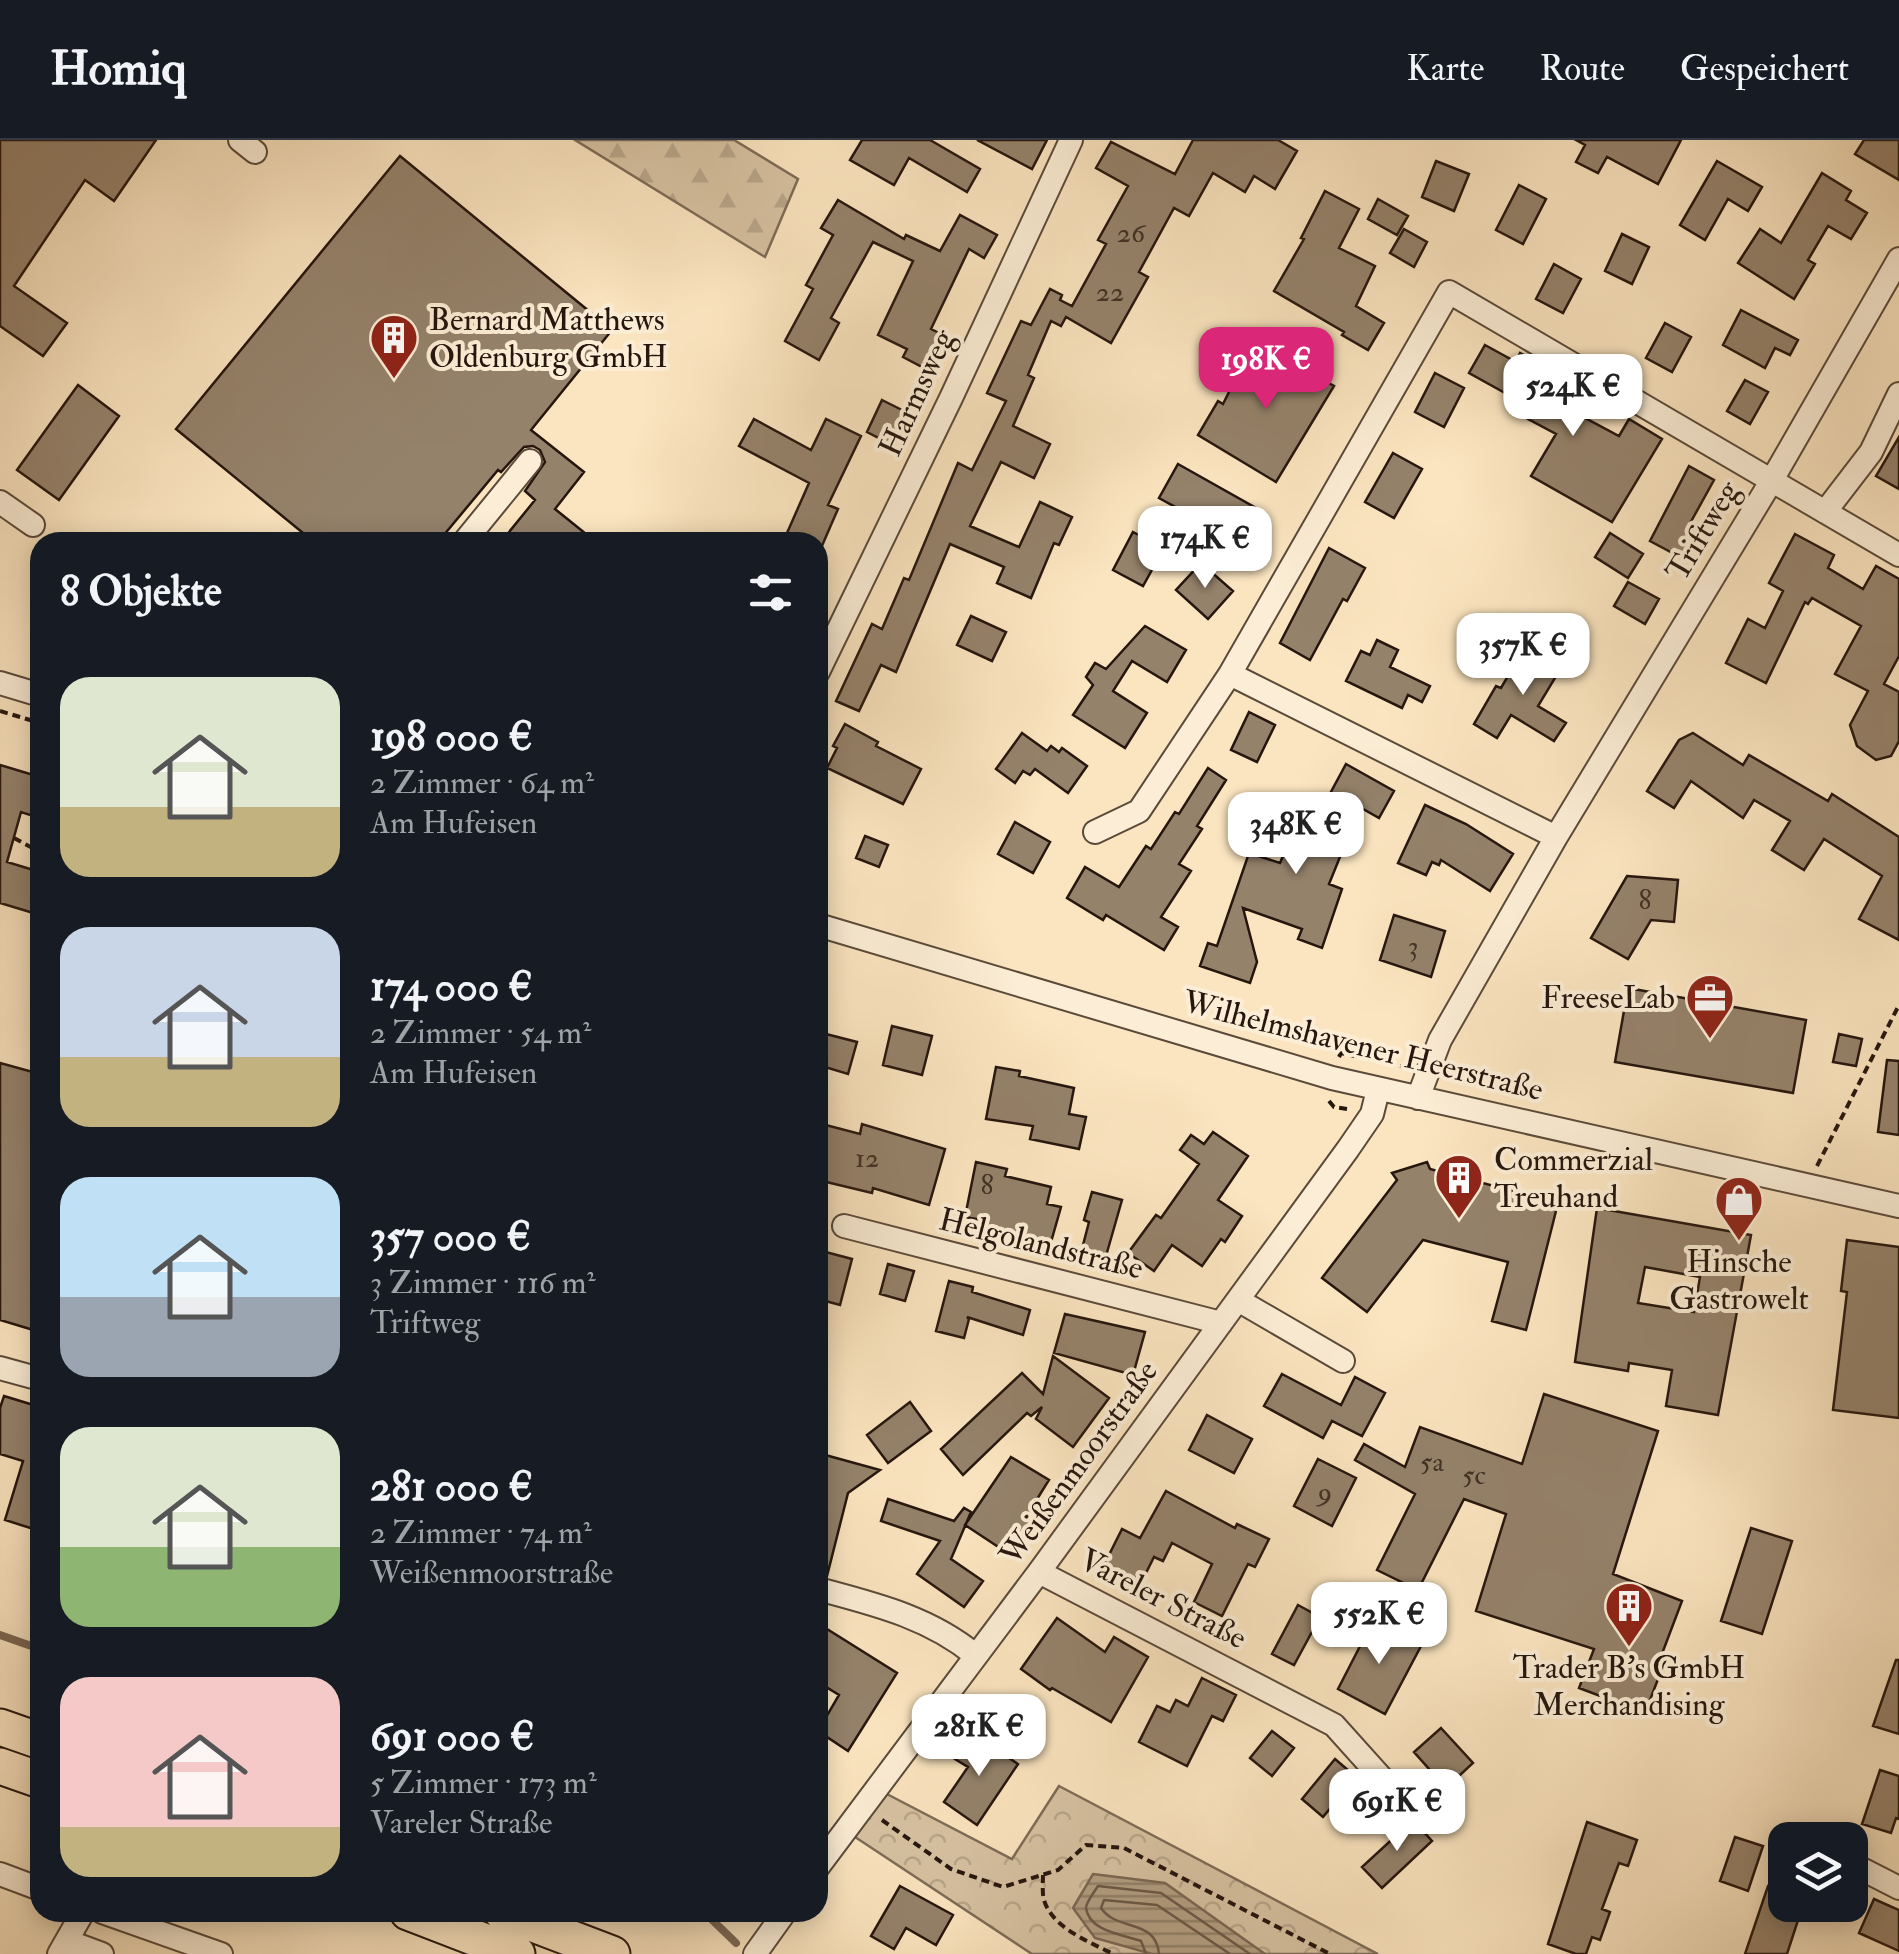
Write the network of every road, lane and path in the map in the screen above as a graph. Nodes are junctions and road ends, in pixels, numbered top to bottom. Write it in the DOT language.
graph roads {
  1 [pos="1071,140"];
  2 [pos="1899,259"];
  3 [pos="1899,394"];
  4 [pos="530,461"];
  5 [pos="1772,480"];
  6 [pos="0,502"];
  7 [pos="1826,512"];
  8 [pos="32,525"];
  9 [pos="472,532"];
  10 [pos="1899,555"];
  11 [pos="828,651"];
  12 [pos="1230,674"];
  13 [pos="0,683"];
  14 [pos="30,693"];
  15 [pos="0,711"];
  16 [pos="30,719"];
  17 [pos="1095,832"];
  18 [pos="1556,837"];
  19 [pos="14,838"];
  20 [pos="30,847"];
  21 [pos="828,927"];
  22 [pos="1899,1005"];
  23 [pos="1378,1090"];
  24 [pos="1418,1098"];
  25 [pos="1817,1166"];
  26 [pos="1899,1206"];
  27 [pos="844,1226"];
  28 [pos="1238,1300"];
  29 [pos="1221,1324"];
  30 [pos="1343,1360"];
  31 [pos="0,1368"];
  32 [pos="30,1376"];
  33 [pos="1040,1572"];
  34 [pos="828,1593"];
  35 [pos="975,1655"];
  36 [pos="0,1728"];
  37 [pos="30,1738"];
  38 [pos="0,1766"];
  39 [pos="30,1776"];
  40 [pos="1396,1794"];
  41 [pos="862,1806"];
  42 [pos="828,1844"];
  43 [pos="1868,1872"];
  44 [pos="0,1874"];
  45 [pos="1043,1874"];
  46 [pos="30,1886"];
  47 [pos="1899,1888"];
  48 [pos="77,1922"];
  49 [pos="130,1922"];
  50 [pos="434,1922"];
  51 [pos="528,1922"];
  52 [pos="778,1922"];
  53 [pos="63,1947"];
  54 [pos="102,1954"];
  55 [pos="221,1954"];
  56 [pos="516,1954"];
  57 [pos="612,1954"];
  58 [pos="755,1954"];
  59 [pos="1114,1954"];
  60 [pos="1330,1954"];
  1 -- 11 [label="street, Harmsweg"];
  2 -- 5 [label="street, Triftweg"];
  3 -- 7 [label="street"];
  4 -- 9 [label="street"];
  5 -- 7 [label="street"];
  5 -- 12 [label="street"];
  5 -- 18 [label="street, Triftweg"];
  6 -- 8 [label="street"];
  7 -- 10 [label="street"];
  12 -- 17 [label="street"];
  12 -- 18 [label="street"];
  13 -- 14 [label="street"];
  15 -- 16 [label="path"];
  18 -- 24 [label="street, Triftweg"];
  19 -- 20 [label="path"];
  21 -- 23 [label="street, Wilhelmshavener Heerstraße"];
  22 -- 25 [label="path"];
  23 -- 24 [label="street, Wilhelmshavener Heerstraße"];
  23 -- 28 [label="street, Weißenmoorstraße"];
  24 -- 26 [label="street, Wilhelmshavener Heerstraße"];
  27 -- 29 [label="street, Helgolandstraße"];
  28 -- 29 [label="street, Weißenmoorstraße"];
  28 -- 30 [label="street"];
  29 -- 33 [label="street, Weißenmoorstraße"];
  31 -- 32 [label="street"];
  33 -- 35 [label="street, Weißenmoorstraße"];
  33 -- 40 [label="street, Vareler Straße"];
  34 -- 35 [label="street"];
  35 -- 41 [label="street, Weißenmoorstraße"];
  36 -- 37 [label="highway"];
  38 -- 39 [label="highway"];
  41 -- 42 [label="street, Weißenmoorstraße"];
  41 -- 45 [label="path"];
  43 -- 47 [label="street"];
  44 -- 46 [label="street"];
  45 -- 59 [label="path"];
  45 -- 60 [label="path"];
  48 -- 53 [label="street"];
  49 -- 55 [label="street"];
  50 -- 56 [label="highway"];
  51 -- 57 [label="highway"];
  52 -- 58 [label="street"];
  53 -- 54 [label="street"];
}
